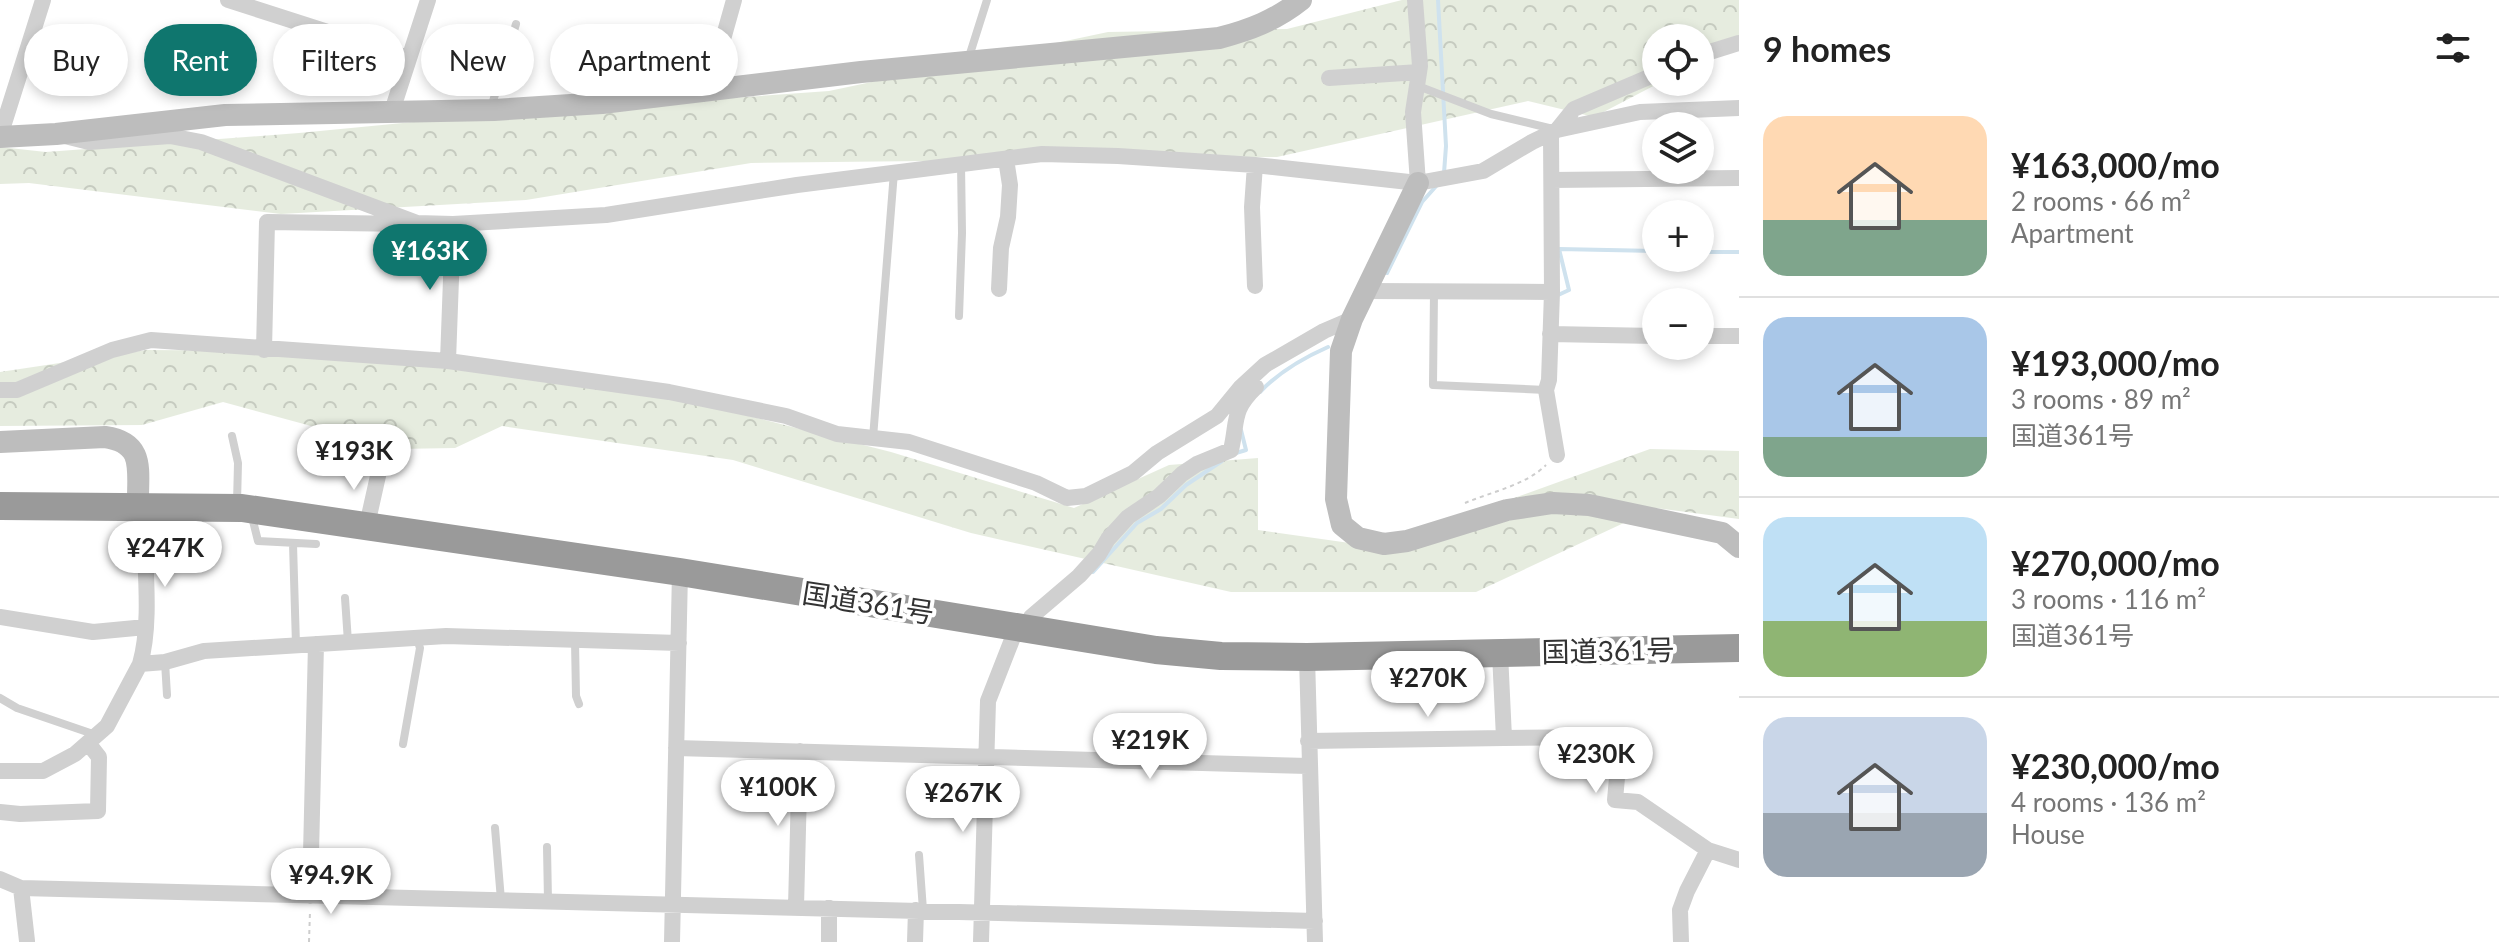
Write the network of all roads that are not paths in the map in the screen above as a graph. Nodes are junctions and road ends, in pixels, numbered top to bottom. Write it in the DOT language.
graph roads {
  1 [pos="43,0"];
  2 [pos="228,0"];
  3 [pos="428,0"];
  4 [pos="734,0"];
  5 [pos="987,0"];
  6 [pos="1301,0"];
  7 [pos="1415,0"];
  8 [pos="727,24"];
  9 [pos="1739,43"];
  10 [pos="1714,51"];
  11 [pos="409,58"];
  12 [pos="967,62"];
  13 [pos="1329,78"];
  14 [pos="1418,79"];
  15 [pos="1642,80"];
  16 [pos="738,86"];
  17 [pos="494,96"];
  18 [pos="656,96"];
  19 [pos="1739,108"];
  20 [pos="490,110"];
  21 [pos="392,111"];
  22 [pos="1554,132"];
  23 [pos="56,134"];
  24 [pos="0,136"];
  25 [pos="1006,159"];
  26 [pos="961,163"];
  27 [pos="1255,165"];
  28 [pos="894,171"];
  29 [pos="1739,178"];
  30 [pos="1552,180"];
  31 [pos="1418,183"];
  32 [pos="417,223"];
  33 [pos="453,224"];
  34 [pos="1255,286"];
  35 [pos="999,289"];
  36 [pos="1366,291"];
  37 [pos="1434,291"];
  38 [pos="1552,292"];
  39 [pos="959,316"];
  40 [pos="1352,319"];
  41 [pos="1550,334"];
  42 [pos="1642,336"];
  43 [pos="1714,336"];
  44 [pos="1739,336"];
  45 [pos="264,350"];
  46 [pos="448,361"];
  47 [pos="0,390"];
  48 [pos="1546,390"];
  49 [pos="232,436"];
  50 [pos="873,438"];
  51 [pos="0,442"];
  52 [pos="1557,451"];
  53 [pos="380,467"];
  54 [pos="0,506"];
  55 [pos="141,507"];
  56 [pos="243,508"];
  57 [pos="367,525"];
  58 [pos="293,544"];
  59 [pos="316,544"];
  60 [pos="1739,547"];
  61 [pos="680,572"];
  62 [pos="345,598"];
  63 [pos="0,617"];
  64 [pos="146,627"];
  65 [pos="1021,627"];
  66 [pos="416,638"];
  67 [pos="575,640"];
  68 [pos="348,642"];
  69 [pos="679,643"];
  70 [pos="316,644"];
  71 [pos="296,645"];
  72 [pos="1739,648"];
  73 [pos="1500,653"];
  74 [pos="1307,657"];
  75 [pos="165,662"];
  76 [pos="140,664"];
  77 [pos="167,695"];
  78 [pos="0,698"];
  79 [pos="579,704"];
  80 [pos="1504,738"];
  81 [pos="92,739"];
  82 [pos="1308,741"];
  83 [pos="403,744"];
  84 [pos="676,748"];
  85 [pos="800,751"];
  86 [pos="989,756"];
  87 [pos="1308,766"];
  88 [pos="0,771"];
  89 [pos="0,812"];
  90 [pos="495,828"];
  91 [pos="547,847"];
  92 [pos="1708,850"];
  93 [pos="919,855"];
  94 [pos="1739,860"];
  95 [pos="0,879"];
  96 [pos="21,888"];
  97 [pos="310,896"];
  98 [pos="501,900"];
  99 [pos="548,901"];
  100 [pos="673,904"];
  101 [pos="796,907"];
  102 [pos="829,908"];
  103 [pos="920,910"];
  104 [pos="986,912"];
  105 [pos="1315,921"];
  106 [pos="27,941"];
  107 [pos="672,942"];
  108 [pos="829,942"];
  109 [pos="915,942"];
  110 [pos="981,942"];
  111 [pos="1315,942"];
  112 [pos="1681,942"];
  1 -- 24 [label="street"];
  2 -- 11 [label="street"];
  3 -- 11 [label="street"];
  4 -- 8 [label="street"];
  5 -- 12 [label="lane"];
  6 -- 12 [label="street"];
  7 -- 14 [label="street"];
  9 -- 10 [label="street"];
  11 -- 21 [label="street"];
  12 -- 16 [label="street"];
  13 -- 14 [label="street"];
  14 -- 22 [label="lane"];
  14 -- 31 [label="street"];
  15 -- 22 [label="street"];
  17 -- 20 [label="lane"];
  18 -- 20 [label="street"];
  19 -- 22 [label="street"];
  20 -- 21 [label="street"];
  21 -- 23 [label="street"];
  22 -- 30 [label="street"];
  22 -- 31 [label="street"];
  23 -- 24 [label="street"];
  23 -- 32 [label="street"];
  25 -- 26 [label="street"];
  25 -- 27 [label="street"];
  25 -- 35 [label="street"];
  26 -- 28 [label="street"];
  26 -- 39 [label="lane"];
  27 -- 31 [label="street"];
  27 -- 34 [label="street"];
  28 -- 33 [label="street"];
  28 -- 50 [label="lane"];
  29 -- 30 [label="street"];
  30 -- 38 [label="street"];
  31 -- 36 [label="street"];
  32 -- 33 [label="street"];
  32 -- 45 [label="street"];
  33 -- 46 [label="street"];
  36 -- 37 [label="street"];
  36 -- 40 [label="street"];
  37 -- 38 [label="street"];
  37 -- 48 [label="lane"];
  38 -- 41 [label="street"];
  40 -- 50 [label="street"];
  40 -- 60 [label="street"];
  40 -- 65 [label="street"];
  41 -- 42 [label="street"];
  41 -- 48 [label="street"];
  43 -- 44 [label="street"];
  45 -- 46 [label="street"];
  45 -- 47 [label="street"];
  46 -- 50 [label="street"];
  48 -- 52 [label="street"];
  49 -- 56 [label="lane"];
  51 -- 55 [label="street"];
  53 -- 57 [label="street"];
  54 -- 55 [label="highway, 国道361号"];
  55 -- 56 [label="highway, 国道361号"];
  55 -- 64 [label="street"];
  56 -- 57 [label="highway, 国道361号"];
  56 -- 58 [label="lane"];
  57 -- 61 [label="highway, 国道361号"];
  58 -- 59 [label="lane"];
  58 -- 71 [label="lane"];
  61 -- 65 [label="highway, 国道361号"];
  61 -- 69 [label="street"];
  62 -- 68 [label="lane"];
  63 -- 64 [label="street"];
  64 -- 76 [label="street"];
  65 -- 74 [label="highway, 国道361号"];
  65 -- 86 [label="street"];
  66 -- 67 [label="street"];
  66 -- 68 [label="street"];
  66 -- 83 [label="lane"];
  67 -- 69 [label="street"];
  67 -- 79 [label="lane"];
  68 -- 70 [label="street"];
  69 -- 84 [label="street"];
  70 -- 71 [label="street"];
  70 -- 97 [label="street"];
  71 -- 75 [label="street"];
  72 -- 73 [label="highway, 国道361号"];
  73 -- 74 [label="highway, 国道361号"];
  73 -- 80 [label="street"];
  74 -- 82 [label="street"];
  75 -- 76 [label="street"];
  75 -- 77 [label="lane"];
  76 -- 81 [label="street"];
  78 -- 81 [label="lane"];
  80 -- 82 [label="street"];
  80 -- 92 [label="street"];
  81 -- 88 [label="street"];
  81 -- 89 [label="street"];
  82 -- 87 [label="street"];
  84 -- 85 [label="street"];
  84 -- 100 [label="street"];
  85 -- 86 [label="street"];
  85 -- 101 [label="street"];
  86 -- 87 [label="street"];
  86 -- 104 [label="street"];
  87 -- 105 [label="street"];
  90 -- 98 [label="lane"];
  91 -- 99 [label="lane"];
  92 -- 94 [label="street"];
  92 -- 112 [label="street"];
  93 -- 103 [label="lane"];
  95 -- 96 [label="street"];
  96 -- 97 [label="street"];
  96 -- 106 [label="street"];
  97 -- 98 [label="street"];
  98 -- 99 [label="street"];
  99 -- 100 [label="street"];
  100 -- 101 [label="street"];
  100 -- 107 [label="street"];
  101 -- 102 [label="street"];
  102 -- 103 [label="street"];
  102 -- 108 [label="street"];
  103 -- 104 [label="street"];
  103 -- 109 [label="street"];
  104 -- 105 [label="street"];
  104 -- 110 [label="street"];
  105 -- 111 [label="street"];
}
